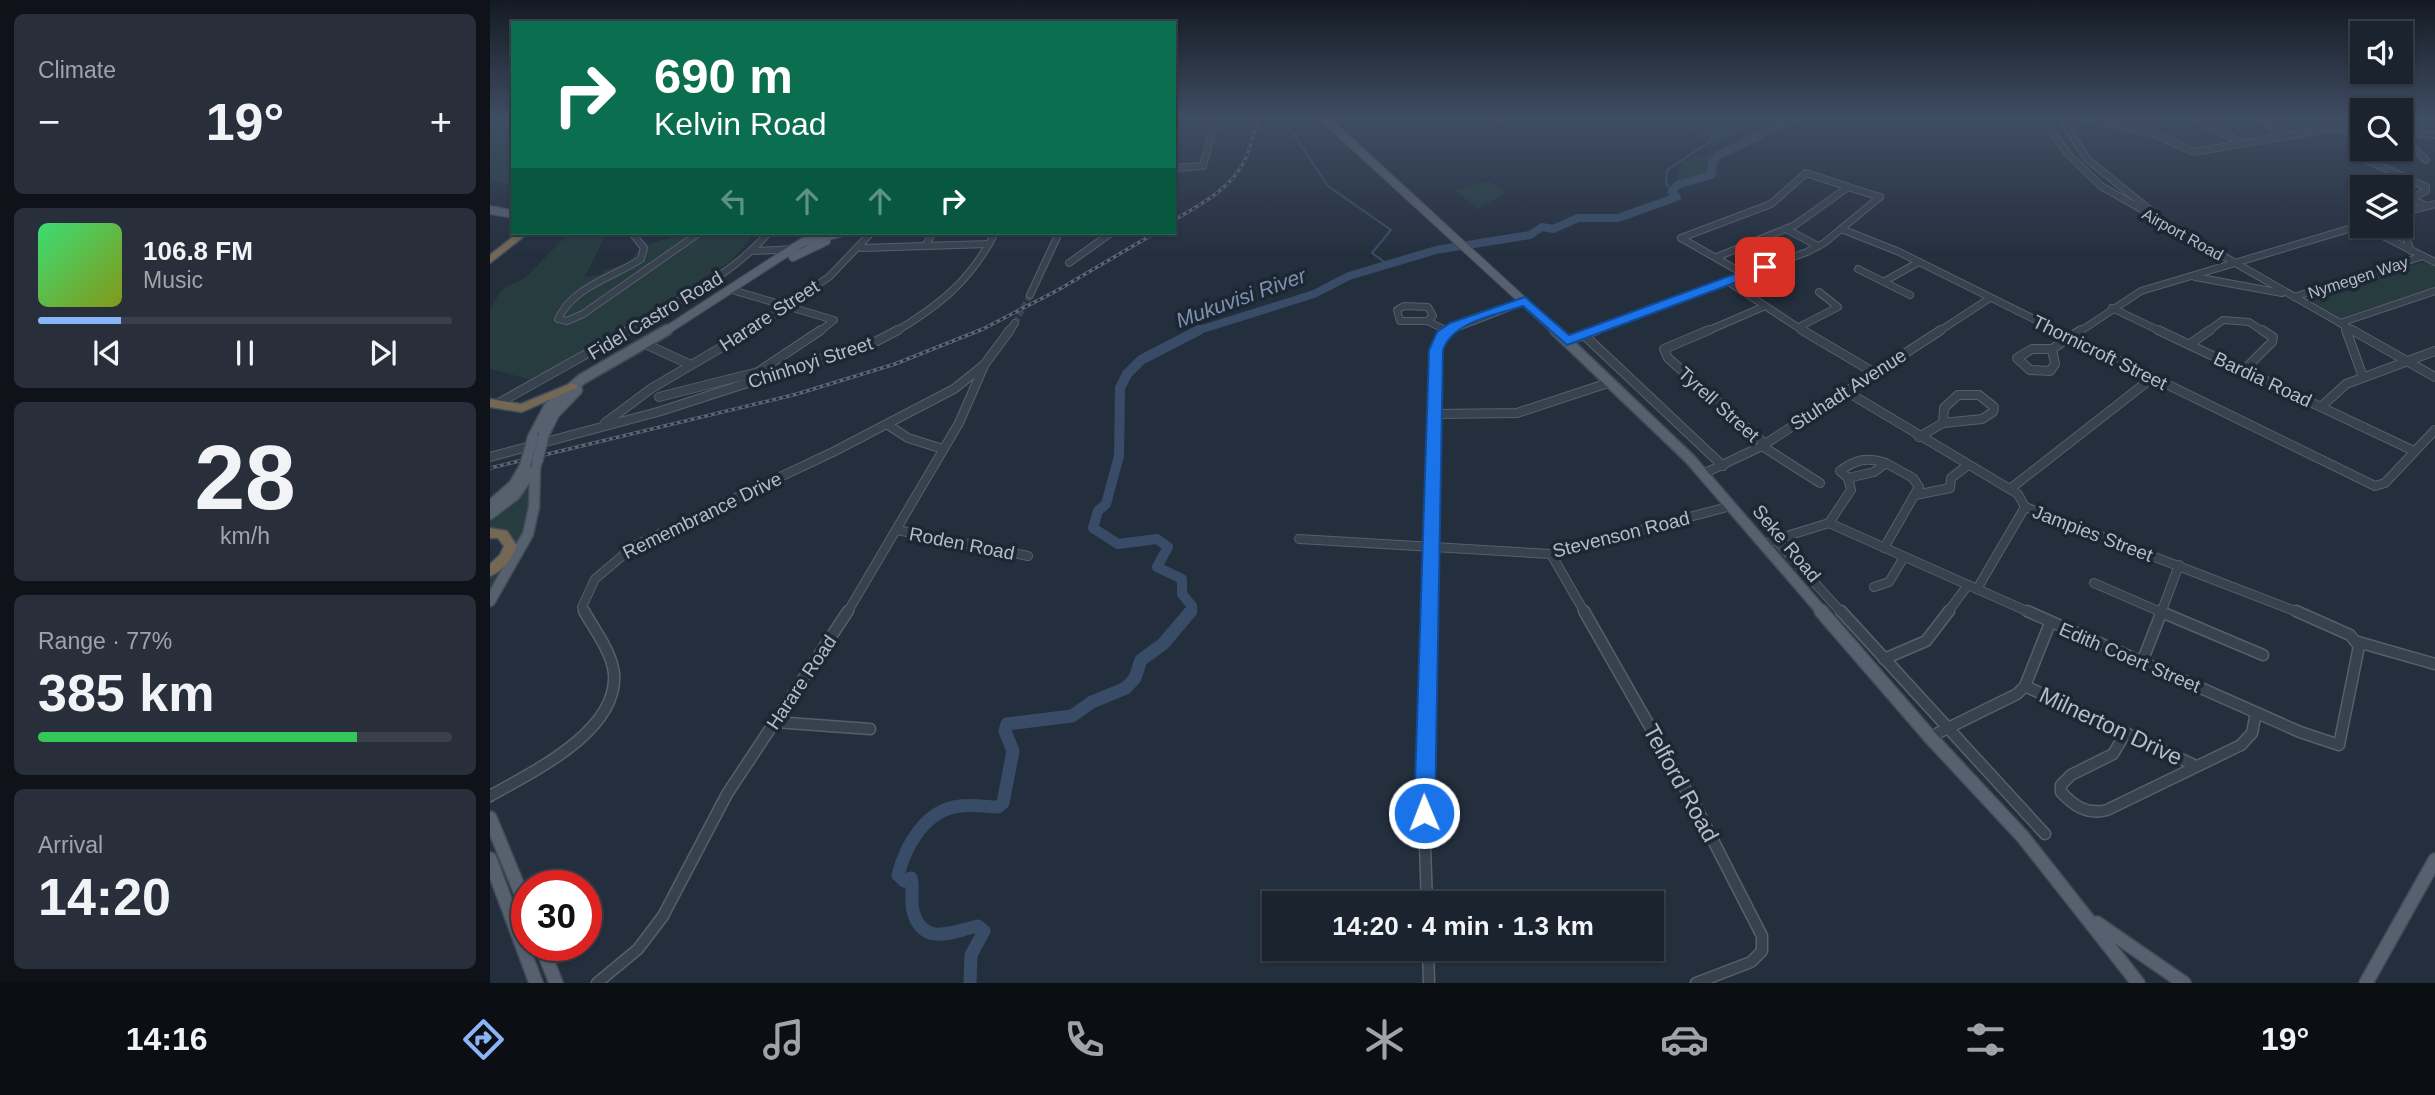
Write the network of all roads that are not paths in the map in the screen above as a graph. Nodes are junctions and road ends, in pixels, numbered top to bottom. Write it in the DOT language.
graph roads {
  1 [pos="1204,164"];
  2 [pos="1375,164"];
  3 [pos="2078,164"];
  4 [pos="2093,164"];
  5 [pos="2376,164"];
  6 [pos="1176,168"];
  7 [pos="1849,187"];
  8 [pos="2435,204"];
  9 [pos="2426,206"];
  10 [pos="490,210"];
  11 [pos="2413,210"];
  12 [pos="511,214"];
  13 [pos="1786,229"];
  14 [pos="1841,229"];
  15 [pos="2350,229"];
  16 [pos="511,235"];
  17 [pos="521,235"];
  18 [pos="634,235"];
  19 [pos="696,235"];
  20 [pos="767,235"];
  21 [pos="834,235"];
  22 [pos="871,235"];
  23 [pos="932,235"];
  24 [pos="994,235"];
  25 [pos="1058,235"];
  26 [pos="1108,235"];
  27 [pos="2386,238"];
  28 [pos="2406,238"];
  29 [pos="808,242"];
  30 [pos="989,244"];
  31 [pos="925,246"];
  32 [pos="1818,246"];
  33 [pos="862,248"];
  34 [pos="755,251"];
  35 [pos="2411,251"];
  36 [pos="490,252"];
  37 [pos="2423,256"];
  38 [pos="1717,257"];
  39 [pos="490,260"];
  40 [pos="1919,262"];
  41 [pos="2435,262"];
  42 [pos="1069,263"];
  43 [pos="2235,263"];
  44 [pos="1858,269"];
  45 [pos="1744,274"];
  46 [pos="2192,276"];
  47 [pos="1727,281"];
  48 [pos="1885,281"];
  49 [pos="734,291"];
  50 [pos="2435,291"];
  51 [pos="1819,292"];
  52 [pos="1030,295"];
  53 [pos="1910,295"];
  54 [pos="2292,296"];
  55 [pos="1990,298"];
  56 [pos="1525,301"];
  57 [pos="786,305"];
  58 [pos="1763,307"];
  59 [pos="2112,308"];
  60 [pos="1427,321"];
  61 [pos="1015,323"];
  62 [pos="2342,325"];
  63 [pos="1799,327"];
  64 [pos="1446,330"];
  65 [pos="1584,335"];
  66 [pos="2073,337"];
  67 [pos="1567,341"];
  68 [pos="646,344"];
  69 [pos="2190,344"];
  70 [pos="2052,349"];
  71 [pos="2435,351"];
  72 [pos="2407,361"];
  73 [pos="691,365"];
  74 [pos="984,365"];
  75 [pos="2244,370"];
  76 [pos="1873,372"];
  77 [pos="2363,377"];
  78 [pos="2435,377"];
  79 [pos="2152,378"];
  80 [pos="1611,382"];
  81 [pos="657,385"];
  82 [pos="572,386"];
  83 [pos="1844,390"];
  84 [pos="659,397"];
  85 [pos="493,403"];
  86 [pos="546,404"];
  87 [pos="2322,406"];
  88 [pos="661,411"];
  89 [pos="1435,414"];
  90 [pos="1943,423"];
  91 [pos="888,425"];
  92 [pos="2435,430"];
  93 [pos="588,432"];
  94 [pos="1919,438"];
  95 [pos="1763,445"];
  96 [pos="943,449"];
  97 [pos="2414,451"];
  98 [pos="490,457"];
  99 [pos="1886,463"];
  100 [pos="1968,465"];
  101 [pos="532,466"];
  102 [pos="1723,466"];
  103 [pos="1703,474"];
  104 [pos="1848,478"];
  105 [pos="1820,483"];
  106 [pos="2010,489"];
  107 [pos="1915,495"];
  108 [pos="490,506"];
  109 [pos="1731,506"];
  110 [pos="2025,507"];
  111 [pos="490,514"];
  112 [pos="1829,523"];
  113 [pos="897,530"];
  114 [pos="490,533"];
  115 [pos="1299,539"];
  116 [pos="1776,540"];
  117 [pos="1762,544"];
  118 [pos="1429,546"];
  119 [pos="1884,548"];
  120 [pos="1550,554"];
  121 [pos="1028,555"];
  122 [pos="1904,557"];
  123 [pos="2179,565"];
  124 [pos="490,571"];
  125 [pos="2094,583"];
  126 [pos="1874,587"];
  127 [pos="1973,587"];
  128 [pos="490,601"];
  129 [pos="2162,612"];
  130 [pos="2050,623"];
  131 [pos="2358,644"];
  132 [pos="2263,655"];
  133 [pos="1884,659"];
  134 [pos="2142,662"];
  135 [pos="2435,664"];
  136 [pos="2025,686"];
  137 [pos="2256,713"];
  138 [pos="775,723"];
  139 [pos="870,729"];
  140 [pos="1947,729"];
  141 [pos="2125,734"];
  142 [pos="1930,737"];
  143 [pos="2196,765"];
  144 [pos="490,796"];
  145 [pos="490,818"];
  146 [pos="2045,834"];
  147 [pos="490,859"];
  148 [pos="2435,860"];
  149 [pos="511,870"];
  150 [pos="1427,891"];
  151 [pos="2089,918"];
  152 [pos="547,961"];
  153 [pos="1428,961"];
  154 [pos="536,983"];
  155 [pos="556,983"];
  156 [pos="597,983"];
  157 [pos="1429,983"];
  158 [pos="1696,983"];
  159 [pos="2138,983"];
  160 [pos="2184,983"];
  161 [pos="2366,983"];
  1 -- 6 [label="street"];
  2 -- 56 [label="main road, Seke Road"];
  3 -- 43 [label="street, Airport Road"];
  4 -- 43 [label="street, Airport Road"];
  5 -- 9 [label="street"];
  7 -- 13 [label="street"];
  7 -- 14 [label="street"];
  7 -- 38 [label="street"];
  8 -- 9 [label="street"];
  9 -- 11 [label="street"];
  10 -- 12 [label="main road"];
  13 -- 32 [label="street"];
  13 -- 38 [label="street"];
  14 -- 32 [label="street"];
  14 -- 40 [label="street, Thornicroft Street"];
  15 -- 43 [label="street"];
  16 -- 36 [label="highway"];
  17 -- 39 [label="highway"];
  18 -- 19 [label="street"];
  20 -- 34 [label="street"];
  21 -- 29 [label="main road, Fidel Castro Road"];
  22 -- 33 [label="street, Harare Street"];
  23 -- 31 [label="street"];
  24 -- 30 [label="street, Chinhoyi Street"];
  25 -- 52 [label="street"];
  26 -- 42 [label="street"];
  27 -- 35 [label="street"];
  28 -- 35 [label="street"];
  29 -- 34 [label="street"];
  29 -- 49 [label="main road, Fidel Castro Road"];
  29 -- 49 [label="main road, Fidel Castro Road"];
  30 -- 31 [label="street"];
  30 -- 88 [label="street, Chinhoyi Street"];
  31 -- 33 [label="street"];
  32 -- 45 [label="street"];
  33 -- 57 [label="street, Harare Street"];
  34 -- 85 [label="street"];
  35 -- 37 [label="street"];
  37 -- 41 [label="street"];
  37 -- 54 [label="street, Nymegen Way"];
  38 -- 45 [label="street"];
  40 -- 48 [label="street"];
  40 -- 55 [label="street, Thornicroft Street"];
  43 -- 46 [label="street"];
  43 -- 54 [label="street"];
  44 -- 48 [label="street"];
  45 -- 47 [label="street"];
  46 -- 54 [label="street"];
  46 -- 59 [label="street"];
  47 -- 58 [label="street"];
  47 -- 65 [label="street"];
  48 -- 53 [label="street"];
  49 -- 57 [label="street"];
  49 -- 68 [label="main road, Fidel Castro Road"];
  50 -- 62 [label="street"];
  51 -- 63 [label="street"];
  54 -- 62 [label="street"];
  55 -- 66 [label="street, Thornicroft Street"];
  55 -- 76 [label="street, Stuhadt Avenue"];
  56 -- 64 [label="street"];
  56 -- 67 [label="main road, Seke Road"];
  57 -- 73 [label="street, Harare Street"];
  57 -- 84 [label="street"];
  58 -- 63 [label="street"];
  58 -- 95 [label="street, Tyrell Street"];
  59 -- 66 [label="street"];
  59 -- 69 [label="street, Bardia Road"];
  60 -- 60 [label="street"];
  60 -- 64 [label="street"];
  61 -- 74 [label="street, Remembrance Drive"];
  62 -- 72 [label="street"];
  62 -- 77 [label="street"];
  63 -- 76 [label="street"];
  64 -- 89 [label="street"];
  65 -- 67 [label="street"];
  65 -- 102 [label="street"];
  66 -- 70 [label="street"];
  66 -- 79 [label="street, Thornicroft Street"];
  67 -- 80 [label="main road, Seke Road"];
  68 -- 73 [label="street"];
  68 -- 82 [label="main road, Fidel Castro Road"];
  68 -- 101 [label="main road, Fidel Castro Road, bridge"];
  69 -- 75 [label="street, Bardia Road"];
  69 -- 75 [label="street"];
  70 -- 70 [label="street"];
  71 -- 72 [label="street"];
  72 -- 77 [label="street"];
  72 -- 78 [label="street"];
  73 -- 81 [label="street, Harare Street"];
  74 -- 91 [label="street, Remembrance Drive"];
  74 -- 96 [label="street, Harare Road"];
  75 -- 87 [label="street, Bardia Road"];
  76 -- 83 [label="street, Stuhadt Avenue"];
  77 -- 87 [label="street"];
  79 -- 97 [label="street, Thornicroft Street"];
  79 -- 106 [label="street"];
  80 -- 89 [label="street"];
  80 -- 103 [label="main road, Seke Road"];
  81 -- 84 [label="street"];
  81 -- 93 [label="street, Harare Street"];
  82 -- 86 [label="highway"];
  83 -- 94 [label="street, Jampies Street"];
  83 -- 95 [label="street, Stuhadt Avenue"];
  84 -- 88 [label="street"];
  85 -- 86 [label="highway"];
  86 -- 101 [label="main road, bridge"];
  87 -- 97 [label="street, Bardia Road"];
  88 -- 93 [label="street, Chinhoyi Street"];
  89 -- 118 [label="street"];
  90 -- 90 [label="street"];
  90 -- 94 [label="street"];
  91 -- 96 [label="street"];
  91 -- 144 [label="street, Remembrance Drive"];
  92 -- 97 [label="street"];
  93 -- 98 [label="street"];
  94 -- 100 [label="street, Jampies Street"];
  95 -- 102 [label="street, Stuhadt Avenue"];
  95 -- 105 [label="street"];
  96 -- 113 [label="street, Harare Road"];
  99 -- 104 [label="street"];
  99 -- 104 [label="street"];
  99 -- 107 [label="street"];
  100 -- 106 [label="street, Jampies Street"];
  100 -- 107 [label="street"];
  101 -- 108 [label="main road"];
  101 -- 111 [label="main road"];
  101 -- 128 [label="main road"];
  102 -- 103 [label="street, Stuhadt Avenue"];
  103 -- 109 [label="main road, Seke Road"];
  104 -- 112 [label="street"];
  106 -- 110 [label="street, Jampies Street"];
  107 -- 119 [label="street"];
  109 -- 117 [label="main road, Seke Road"];
  109 -- 120 [label="street, Stevenson Road"];
  110 -- 123 [label="street, Jampies Street"];
  110 -- 127 [label="street"];
  112 -- 116 [label="street"];
  112 -- 119 [label="street, Edith Coert Street"];
  113 -- 121 [label="street, Roden Road"];
  113 -- 138 [label="street, Harare Road"];
  114 -- 124 [label="highway"];
  115 -- 118 [label="street, Stevenson Road"];
  116 -- 117 [label="street"];
  116 -- 133 [label="street"];
  117 -- 142 [label="main road, Seke Road"];
  118 -- 120 [label="street, Stevenson Road"];
  118 -- 150 [label="street"];
  119 -- 122 [label="street, Edith Coert Street"];
  120 -- 158 [label="street, Telford Road"];
  122 -- 126 [label="street"];
  122 -- 127 [label="street, Edith Coert Street"];
  123 -- 129 [label="street"];
  123 -- 131 [label="street, Jampies Street"];
  125 -- 129 [label="street"];
  127 -- 130 [label="street, Edith Coert Street"];
  127 -- 133 [label="street"];
  129 -- 132 [label="street"];
  129 -- 134 [label="street"];
  130 -- 134 [label="street, Edith Coert Street"];
  130 -- 136 [label="street"];
  131 -- 135 [label="street, Jampies Street"];
  131 -- 137 [label="street, Edith Coert Street"];
  133 -- 140 [label="street"];
  134 -- 137 [label="street, Edith Coert Street"];
  136 -- 140 [label="street"];
  136 -- 141 [label="street, Milnerton Drive"];
  137 -- 143 [label="street"];
  138 -- 139 [label="street"];
  138 -- 156 [label="street, Harare Road"];
  140 -- 142 [label="street"];
  140 -- 146 [label="street"];
  141 -- 143 [label="street, Milnerton Drive"];
  141 -- 143 [label="street"];
  142 -- 151 [label="main road, Seke Road"];
  145 -- 149 [label="main road"];
  147 -- 154 [label="main road"];
  148 -- 161 [label="main road"];
  151 -- 159 [label="main road, Seke Road"];
  151 -- 160 [label="main road"];
  152 -- 155 [label="main road"];
  153 -- 157 [label="street"];
}
